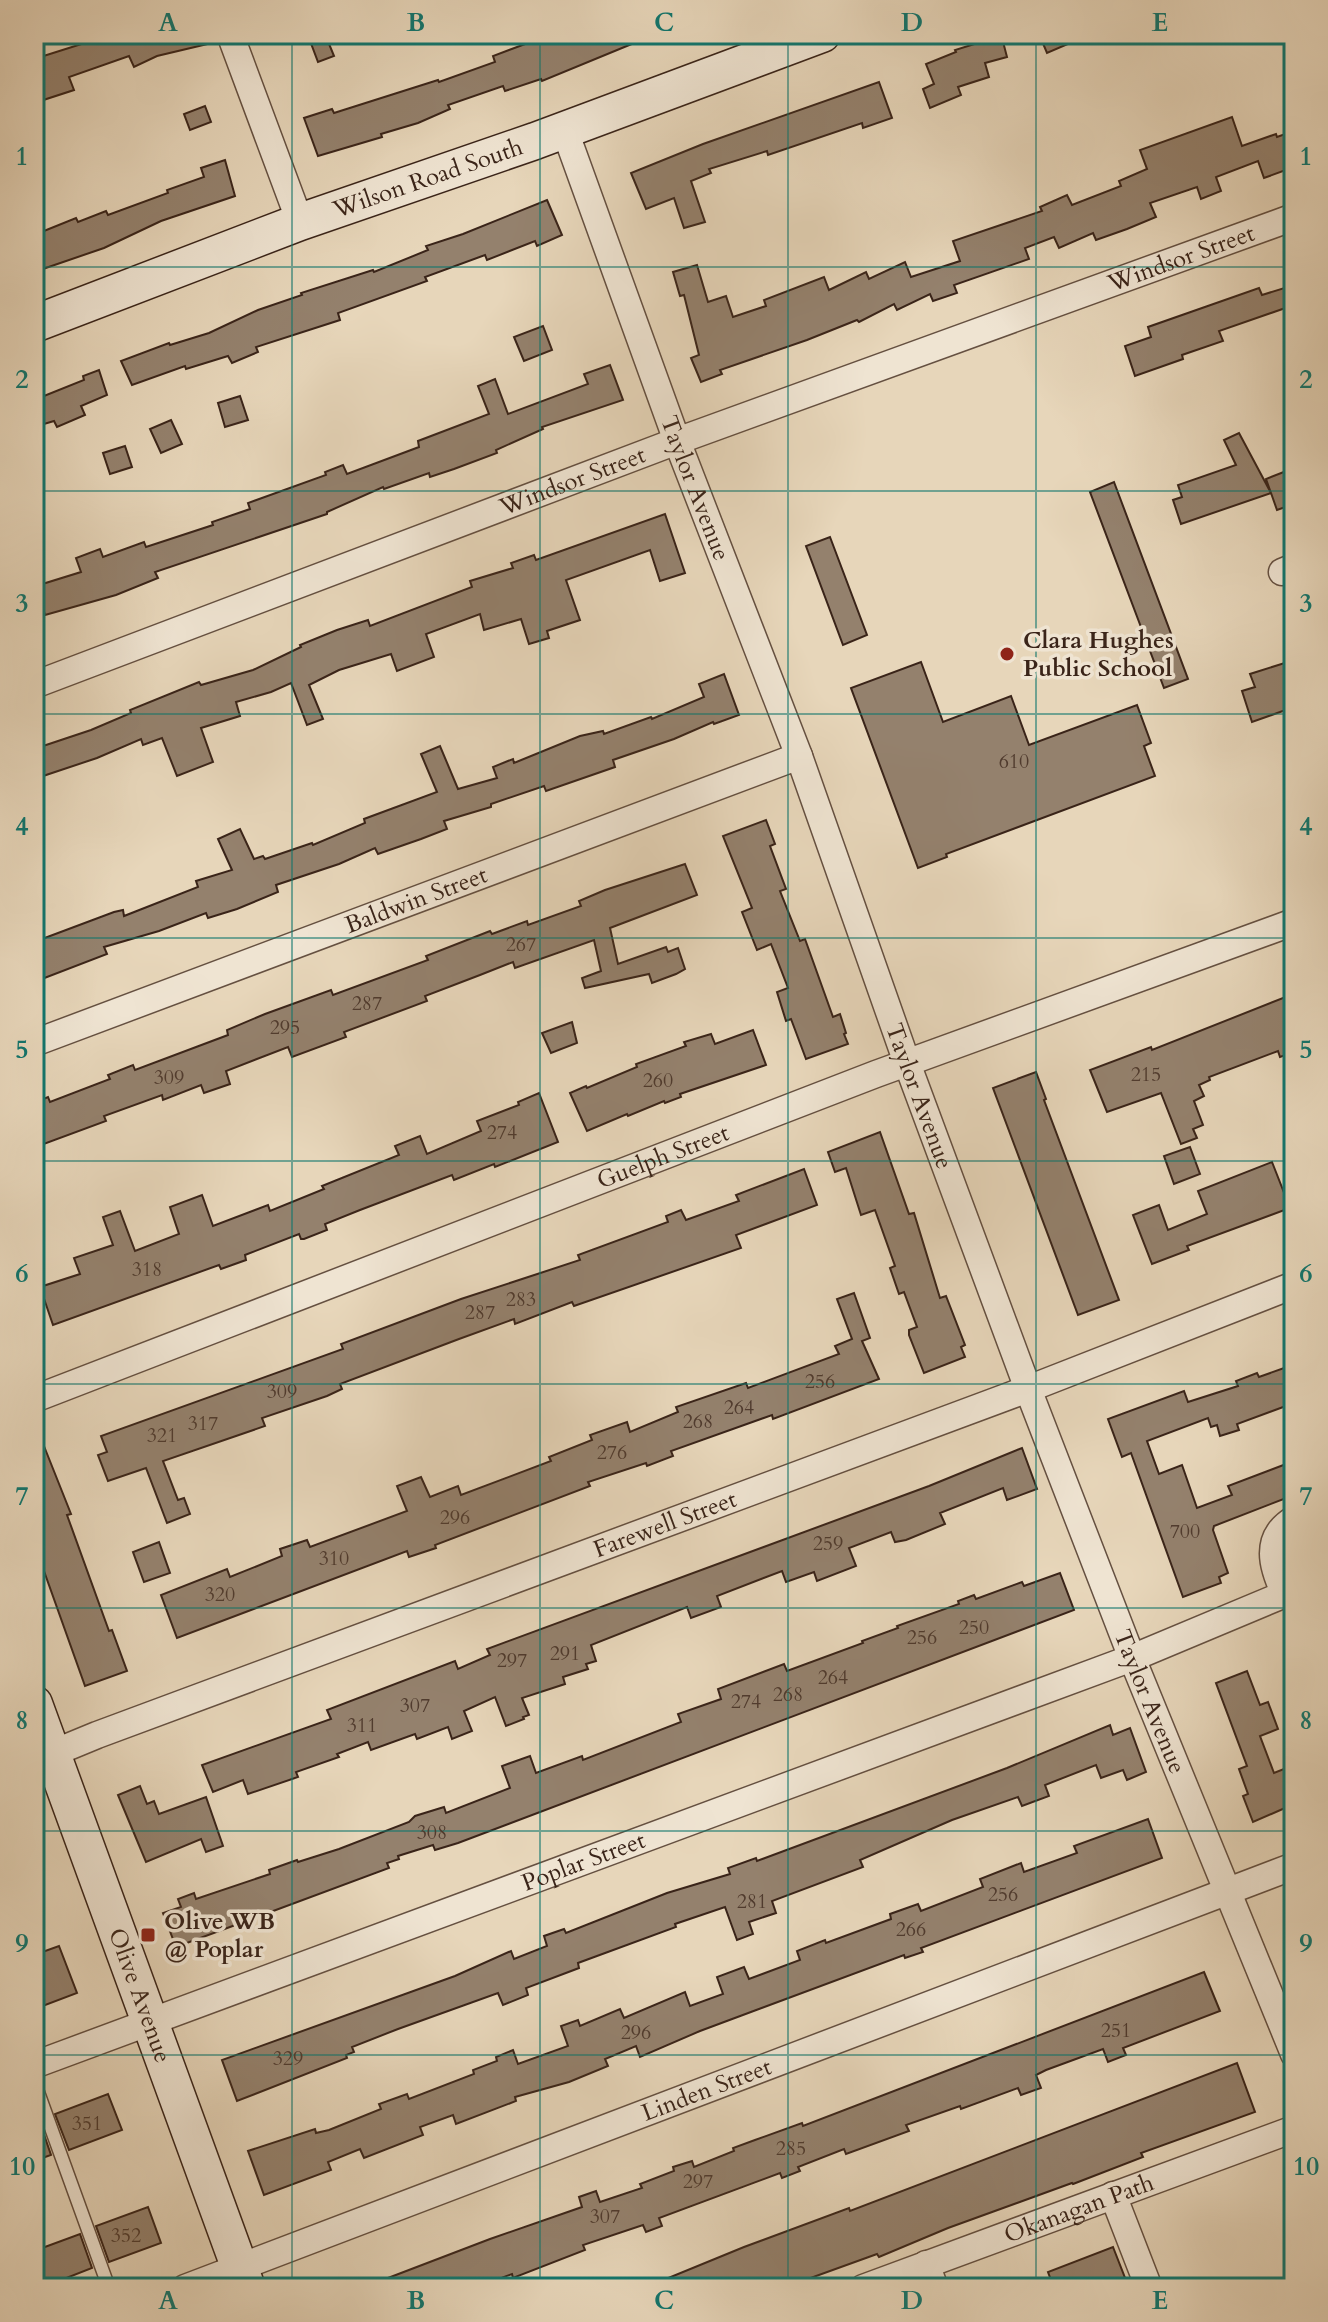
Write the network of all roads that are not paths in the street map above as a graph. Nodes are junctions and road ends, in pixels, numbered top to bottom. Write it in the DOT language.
graph roads {
  1 [pos="230,34"];
  2 [pos="822,34"];
  3 [pos="565,131"];
  4 [pos="1294,217"];
  5 [pos="300,222"];
  6 [pos="34,324"];
  7 [pos="677,441"];
  8 [pos="34,685"];
  9 [pos="799,756"];
  10 [pos="1294,922"];
  11 [pos="34,1043"];
  12 [pos="907,1063"];
  13 [pos="1294,1285"];
  14 [pos="1028,1389"];
  15 [pos="34,1399"];
  16 [pos="1294,1519"];
  17 [pos="1290,1595"];
  18 [pos="1132,1658"];
  19 [pos="34,1704"];
  20 [pos="43,1757"];
  21 [pos="1294,1866"];
  22 [pos="1227,1891"];
  23 [pos="151,2022"];
  24 [pos="1294,2054"];
  25 [pos="34,2065"];
  26 [pos="34,2081"];
  27 [pos="1294,2129"];
  28 [pos="1113,2195"];
  29 [pos="931,2276"];
  30 [pos="244,2278"];
  31 [pos="109,2288"];
  32 [pos="185,2288"];
  33 [pos="863,2288"];
  34 [pos="1149,2288"];
  1 -- 5 [label="street"];
  2 -- 3 [label="main road, Wilson Road South"];
  3 -- 5 [label="main road, Wilson Road South"];
  3 -- 7 [label="street, Taylor Avenue"];
  4 -- 7 [label="street, Windsor Street"];
  5 -- 6 [label="main road, Wilson Road South"];
  7 -- 8 [label="street, Windsor Street"];
  7 -- 9 [label="street, Taylor Avenue"];
  9 -- 11 [label="street, Baldwin Street"];
  9 -- 12 [label="street, Taylor Avenue"];
  10 -- 12 [label="street, Guelph Street"];
  12 -- 14 [label="street, Taylor Avenue"];
  12 -- 15 [label="street, Guelph Street"];
  13 -- 14 [label="street, Farewell Street"];
  14 -- 18 [label="street, Taylor Avenue"];
  14 -- 20 [label="street, Farewell Street"];
  16 -- 17 [label="street"];
  17 -- 18 [label="street, Poplar Street"];
  18 -- 22 [label="street, Taylor Avenue"];
  18 -- 23 [label="street, Poplar Street"];
  19 -- 20 [label="main road, Olive Avenue"];
  20 -- 23 [label="main road, Olive Avenue"];
  21 -- 22 [label="street, Linden Street"];
  22 -- 24 [label="street, Taylor Avenue"];
  22 -- 30 [label="street, Linden Street"];
  23 -- 25 [label="street, Poplar Street"];
  23 -- 30 [label="main road, Olive Avenue"];
  26 -- 31 [label="lane"];
  27 -- 28 [label="street, Okanagan Path"];
  28 -- 29 [label="street, Okanagan Path"];
  28 -- 34 [label="street"];
  29 -- 33 [label="street, Okanagan Path"];
  30 -- 32 [label="street, Linden Street"];
}
